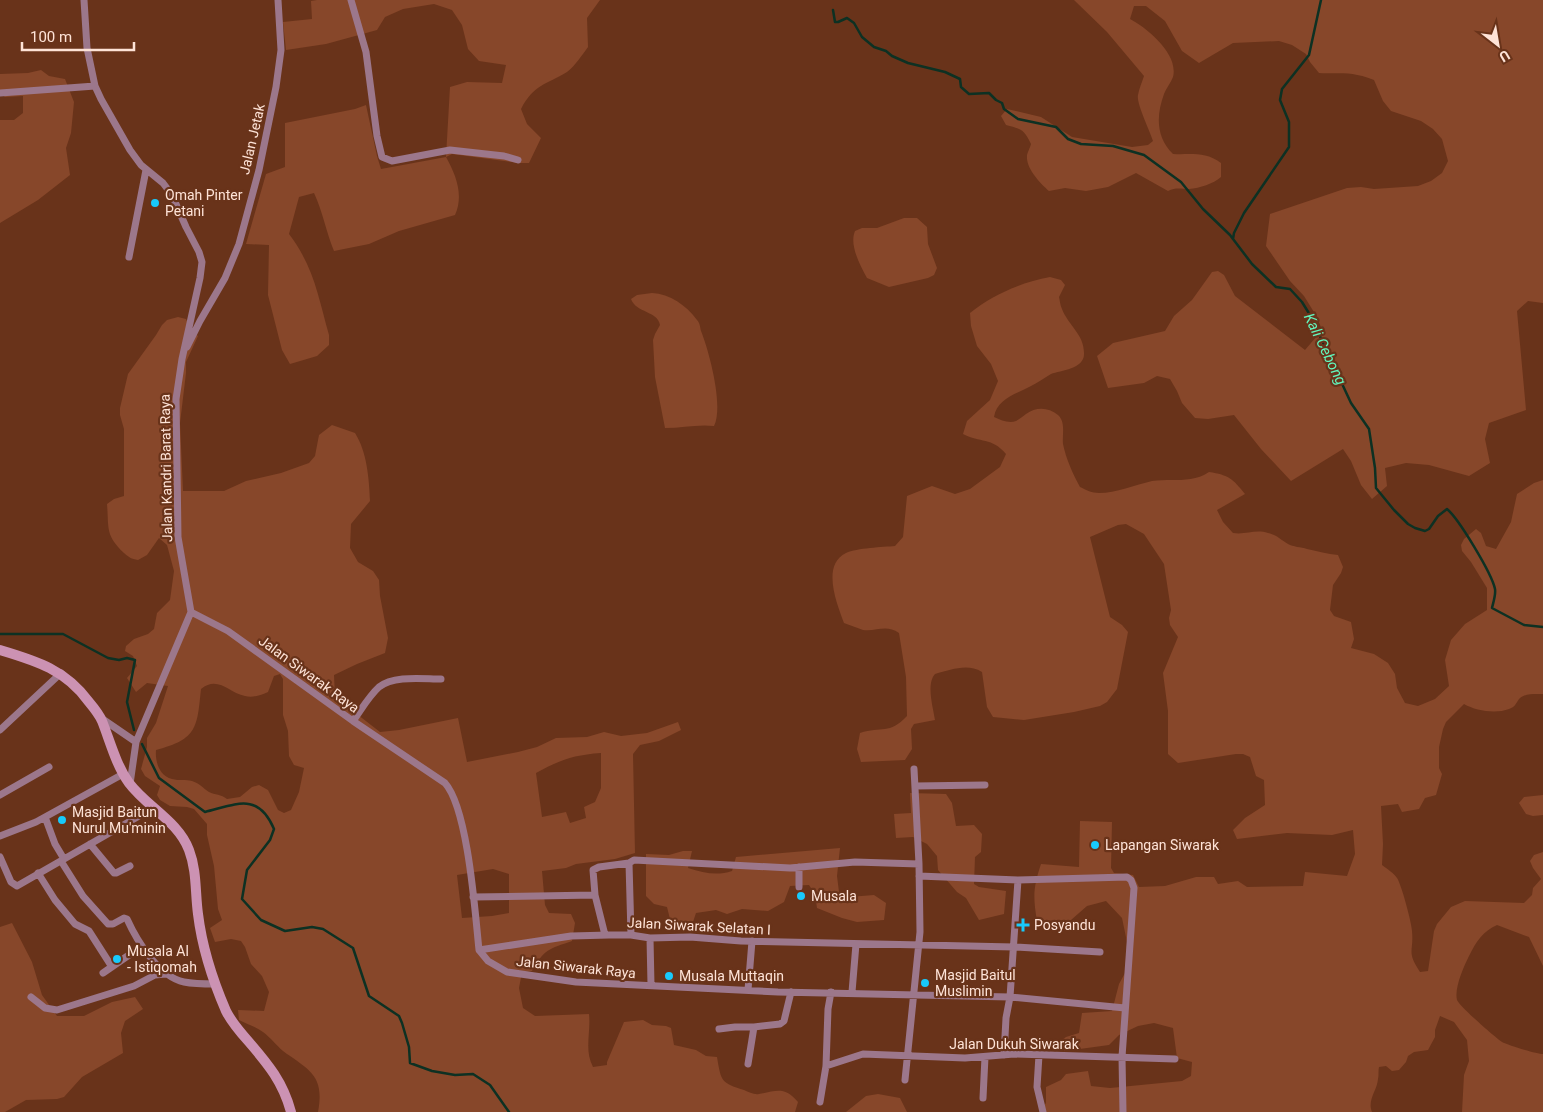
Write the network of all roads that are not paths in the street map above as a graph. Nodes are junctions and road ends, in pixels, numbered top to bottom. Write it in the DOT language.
graph roads {
  1 [pos="84,0"];
  2 [pos="278,0"];
  3 [pos="351,0"];
  4 [pos="95,86"];
  5 [pos="0,93"];
  6 [pos="518,160"];
  7 [pos="146,170"];
  8 [pos="129,257"];
  9 [pos="182,359"];
  10 [pos="192,612"];
  11 [pos="0,650"];
  12 [pos="61,673"];
  13 [pos="440,680"];
  14 [pos="101,718"];
  15 [pos="353,721"];
  16 [pos="0,730"];
  17 [pos="136,742"];
  18 [pos="50,767"];
  19 [pos="914,768"];
  20 [pos="123,774"];
  21 [pos="130,784"];
  22 [pos="985,785"];
  23 [pos="915,786"];
  24 [pos="0,795"];
  25 [pos="153,808"];
  26 [pos="45,817"];
  27 [pos="0,836"];
  28 [pos="90,844"];
  29 [pos="0,858"];
  30 [pos="63,860"];
  31 [pos="629,863"];
  32 [pos="919,864"];
  33 [pos="130,866"];
  34 [pos="800,867"];
  35 [pos="38,873"];
  36 [pos="919,876"];
  37 [pos="1018,880"];
  38 [pos="799,887"];
  39 [pos="595,895"];
  40 [pos="473,897"];
  41 [pos="605,935"];
  42 [pos="631,935"];
  43 [pos="650,938"];
  44 [pos="752,941"];
  45 [pos="856,944"];
  46 [pos="142,946"];
  47 [pos="918,946"];
  48 [pos="1014,947"];
  49 [pos="479,950"];
  50 [pos="1100,952"];
  51 [pos="112,967"];
  52 [pos="104,973"];
  53 [pos="166,974"];
  54 [pos="215,984"];
  55 [pos="651,985"];
  56 [pos="748,990"];
  57 [pos="791,992"];
  58 [pos="831,992"];
  59 [pos="852,992"];
  60 [pos="914,995"];
  61 [pos="31,997"];
  62 [pos="1010,997"];
  63 [pos="1125,1008"];
  64 [pos="754,1027"];
  65 [pos="719,1029"];
  66 [pos="1004,1055"];
  67 [pos="1039,1055"];
  68 [pos="906,1056"];
  69 [pos="984,1057"];
  70 [pos="1122,1057"];
  71 [pos="1174,1059"];
  72 [pos="748,1064"];
  73 [pos="826,1066"];
  74 [pos="904,1080"];
  75 [pos="984,1098"];
  76 [pos="820,1102"];
  77 [pos="291,1112"];
  78 [pos="1043,1112"];
  79 [pos="1123,1112"];
  1 -- 4 [label="street, Jalan Kandri Barat Raya"];
  2 -- 9 [label="street, Jalan Jetak"];
  3 -- 6 [label="street"];
  4 -- 5 [label="street"];
  4 -- 7 [label="street, Jalan Kandri Barat Raya"];
  7 -- 8 [label="street"];
  7 -- 9 [label="street, Jalan Kandri Barat Raya"];
  9 -- 10 [label="street, Jalan Kandri Barat Raya"];
  10 -- 15 [label="street, Jalan Siwarak Raya"];
  10 -- 17 [label="street"];
  11 -- 12 [label="main road"];
  12 -- 14 [label="main road"];
  12 -- 16 [label="street"];
  13 -- 15 [label="street"];
  14 -- 17 [label="street"];
  14 -- 20 [label="main road"];
  15 -- 40 [label="street, Jalan Siwarak Raya"];
  17 -- 21 [label="street"];
  18 -- 24 [label="street"];
  19 -- 23 [label="street"];
  20 -- 21 [label="main road"];
  20 -- 26 [label="street"];
  21 -- 25 [label="main road"];
  22 -- 23 [label="street"];
  23 -- 32 [label="street"];
  25 -- 28 [label="street"];
  25 -- 54 [label="main road"];
  26 -- 27 [label="street"];
  26 -- 30 [label="street"];
  28 -- 30 [label="street"];
  28 -- 33 [label="street"];
  29 -- 35 [label="street"];
  30 -- 35 [label="street"];
  30 -- 46 [label="street"];
  31 -- 34 [label="street"];
  31 -- 39 [label="street"];
  31 -- 42 [label="street"];
  32 -- 34 [label="street"];
  32 -- 36 [label="street"];
  34 -- 38 [label="street"];
  35 -- 51 [label="street"];
  36 -- 37 [label="street"];
  36 -- 47 [label="street"];
  37 -- 48 [label="street"];
  37 -- 63 [label="street"];
  39 -- 40 [label="street"];
  39 -- 41 [label="street"];
  40 -- 49 [label="street, Jalan Siwarak Raya"];
  41 -- 42 [label="street, Jalan Siwarak Selatan I"];
  41 -- 49 [label="street, Jalan Siwarak Selatan I"];
  42 -- 43 [label="street, Jalan Siwarak Selatan I"];
  43 -- 44 [label="street, Jalan Siwarak Selatan I"];
  43 -- 55 [label="street"];
  44 -- 45 [label="street, Jalan Siwarak Selatan I"];
  44 -- 56 [label="street"];
  45 -- 47 [label="street, Jalan Siwarak Selatan I"];
  45 -- 59 [label="street"];
  46 -- 51 [label="street"];
  46 -- 53 [label="street"];
  47 -- 48 [label="street, Jalan Siwarak Selatan I"];
  47 -- 60 [label="street"];
  48 -- 50 [label="street, Jalan Siwarak Selatan I"];
  48 -- 62 [label="street"];
  49 -- 55 [label="street, Jalan Siwarak Raya"];
  51 -- 52 [label="street"];
  53 -- 54 [label="street"];
  53 -- 61 [label="street"];
  54 -- 77 [label="main road"];
  55 -- 56 [label="street, Jalan Siwarak Raya"];
  56 -- 57 [label="street, Jalan Siwarak Raya"];
  57 -- 58 [label="street, Jalan Siwarak Raya"];
  57 -- 64 [label="street"];
  58 -- 59 [label="street, Jalan Siwarak Raya"];
  58 -- 73 [label="street"];
  59 -- 60 [label="street, Jalan Siwarak Raya"];
  60 -- 62 [label="street, Jalan Siwarak Raya"];
  60 -- 68 [label="street"];
  62 -- 63 [label="street, Jalan Siwarak Raya"];
  62 -- 66 [label="street"];
  63 -- 70 [label="street"];
  64 -- 65 [label="street"];
  64 -- 72 [label="street"];
  66 -- 67 [label="street, Jalan Dukuh Siwarak"];
  66 -- 69 [label="street, Jalan Dukuh Siwarak"];
  67 -- 70 [label="street, Jalan Dukuh Siwarak"];
  67 -- 78 [label="street"];
  68 -- 69 [label="street, Jalan Dukuh Siwarak"];
  68 -- 73 [label="street, Jalan Dukuh Siwarak"];
  68 -- 74 [label="street"];
  69 -- 75 [label="street"];
  70 -- 71 [label="street, Jalan Dukuh Siwarak"];
  70 -- 79 [label="street"];
  73 -- 76 [label="street"];
}
